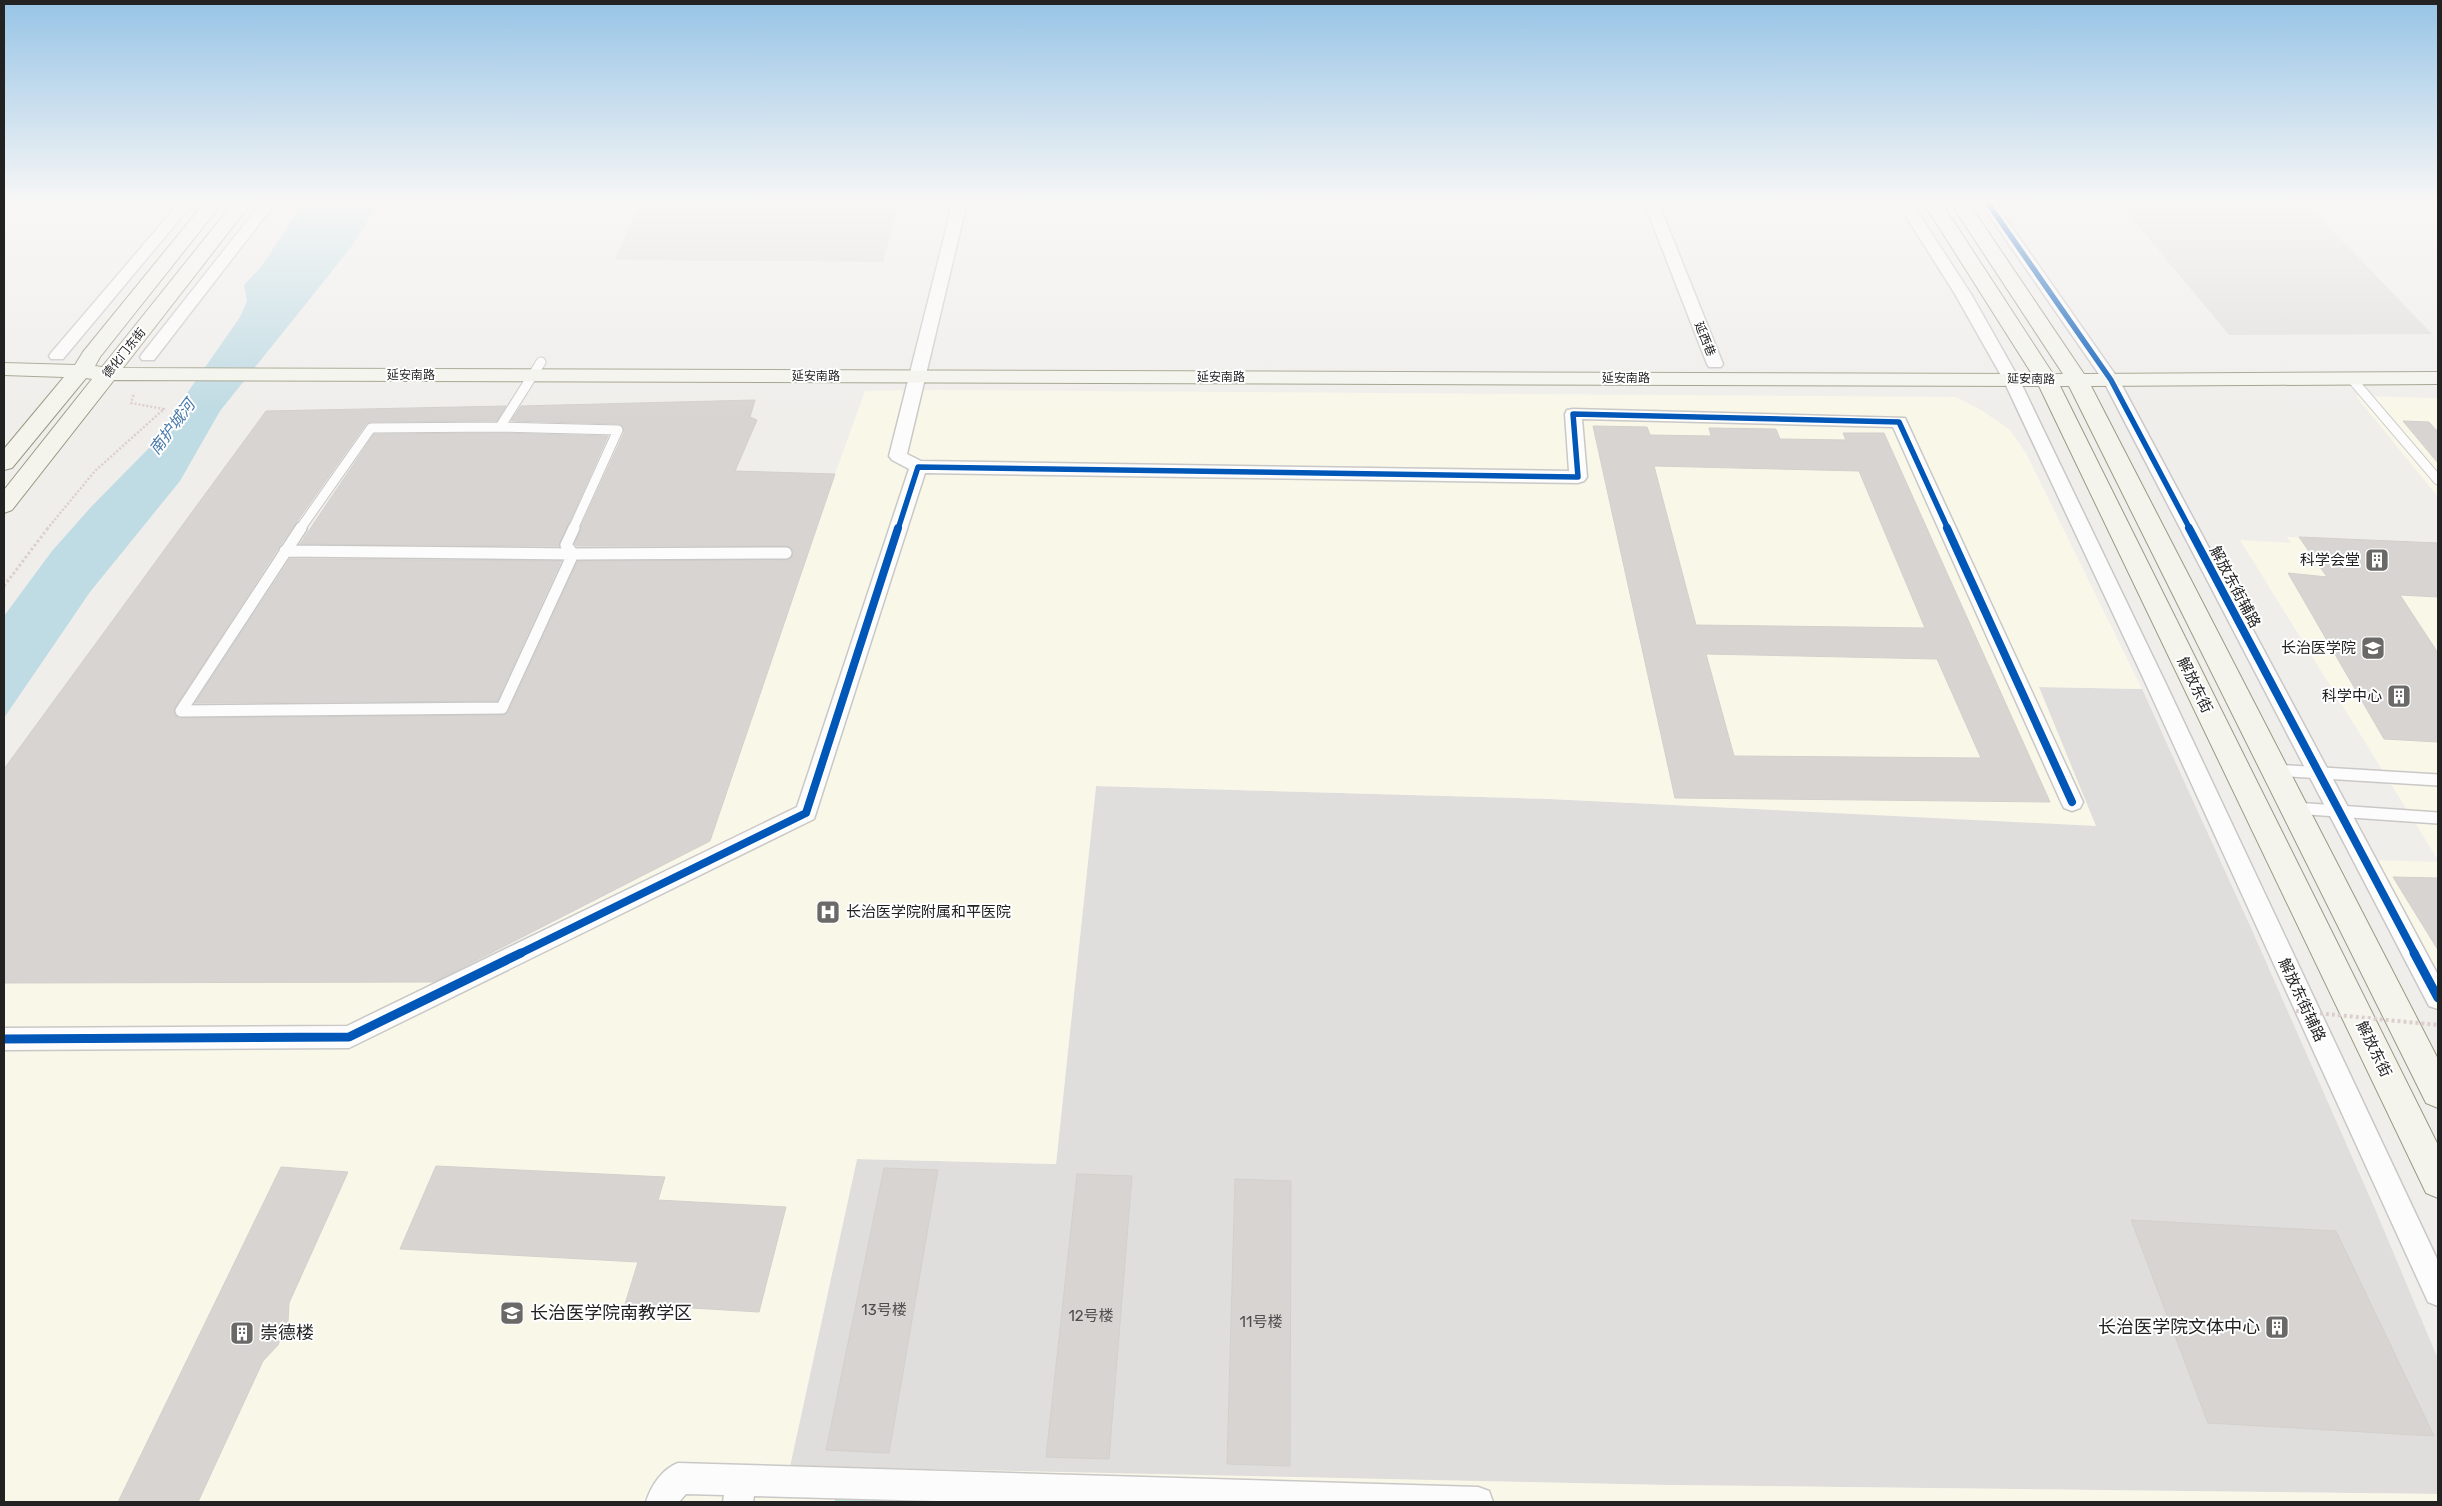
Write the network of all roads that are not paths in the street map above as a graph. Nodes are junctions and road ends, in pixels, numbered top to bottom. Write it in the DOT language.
graph roads {
  1 [pos="128,272"];
  2 [pos="158,272"];
  3 [pos="188,272"];
  4 [pos="217,272"];
  5 [pos="943,272"];
  6 [pos="1679,272"];
  7 [pos="1949,272"];
  8 [pos="1977,272"];
  9 [pos="2006,272"];
  10 [pos="2036,272"];
  11 [pos="4,356"];
  12 [pos="57,356"];
  13 [pos="121,358"];
  14 [pos="85,363"];
  15 [pos="1715,364"];
  16 [pos="2438,365"];
  17 [pos="147,368"];
  18 [pos="281,368"];
  19 [pos="536,368"];
  20 [pos="4,369"];
  21 [pos="920,370"];
  22 [pos="2041,371"];
  23 [pos="2007,372"];
  24 [pos="2072,372"];
  25 [pos="2106,372"];
  26 [pos="107,374"];
  27 [pos="2350,378"];
  28 [pos="2438,378"];
  29 [pos="500,428"];
  30 [pos="4,463"];
  31 [pos="918,467"];
  32 [pos="2438,480"];
  33 [pos="4,505"];
  34 [pos="285,551"];
  35 [pos="786,553"];
  36 [pos="573,554"];
  37 [pos="2273,770"];
  38 [pos="2317,773"];
  39 [pos="2438,780"];
  40 [pos="2072,802"];
  41 [pos="2292,808"];
  42 [pos="2338,811"];
  43 [pos="2438,818"];
  44 [pos="2438,998"];
  45 [pos="4,1039"];
  46 [pos="2438,1092"];
  47 [pos="2438,1181"];
  48 [pos="2438,1292"];
  49 [pos="739,1491"];
  50 [pos="1396,1501"];
  51 [pos="661,1502"];
  52 [pos="1478,1502"];
  1 -- 12 [label="street"];
  2 -- 14 [label="main road, 德化门东街"];
  3 -- 13 [label="main road, 德化门东街"];
  4 -- 17 [label="street"];
  5 -- 21 [label="street"];
  6 -- 15 [label="street, 延西巷"];
  7 -- 23 [label="street, 解放东街辅路"];
  8 -- 22 [label="main road, 解放东街"];
  9 -- 24 [label="main road, 解放东街"];
  10 -- 25 [label="street, 解放东街辅路"];
  11 -- 12 [label="main road, 延安南路"];
  12 -- 14 [label="main road, 延安南路"];
  13 -- 14 [label="main road, 延安南路"];
  13 -- 17 [label="main road, 延安南路"];
  13 -- 26 [label="main road, 德化门东街"];
  14 -- 20 [label="main road, 延安南路"];
  14 -- 26 [label="main road, 延安南路"];
  14 -- 30 [label="main road, 德化门东街"];
  15 -- 21 [label="main road, 延安南路"];
  15 -- 23 [label="main road, 延安南路"];
  16 -- 25 [label="main road, 延安南路"];
  17 -- 18 [label="main road, 延安南路"];
  17 -- 18 [label="main road, 延安南路"];
  17 -- 26 [label="main road, 延安南路"];
  18 -- 19 [label="main road, 延安南路"];
  19 -- 21 [label="main road, 延安南路"];
  19 -- 29 [label="lane"];
  21 -- 23 [label="main road, 延安南路"];
  21 -- 31 [label="street"];
  22 -- 23 [label="main road, 延安南路"];
  22 -- 24 [label="main road, 延安南路"];
  22 -- 47 [label="main road, 解放东街"];
  23 -- 48 [label="street, 解放东街辅路"];
  24 -- 25 [label="main road, 延安南路"];
  24 -- 37 [label="main road, 解放东街"];
  25 -- 27 [label="main road, 延安南路"];
  25 -- 38 [label="street, 解放东街辅路"];
  26 -- 33 [label="main road, 德化门东街"];
  27 -- 28 [label="main road, 延安南路"];
  27 -- 32 [label="lane"];
  29 -- 34 [label="lane"];
  29 -- 36 [label="lane"];
  31 -- 40 [label="street"];
  31 -- 45 [label="street"];
  34 -- 36 [label="lane"];
  34 -- 36 [label="lane"];
  35 -- 36 [label="lane"];
  37 -- 38 [label="lane"];
  37 -- 41 [label="main road, 解放东街"];
  38 -- 39 [label="lane"];
  38 -- 42 [label="street, 解放东街辅路"];
  41 -- 42 [label="lane"];
  41 -- 46 [label="main road, 解放东街"];
  42 -- 43 [label="lane"];
  42 -- 44 [label="street, 解放东街辅路"];
  49 -- 50 [label="street"];
  49 -- 51 [label="street"];
  50 -- 52 [label="street"];
}
